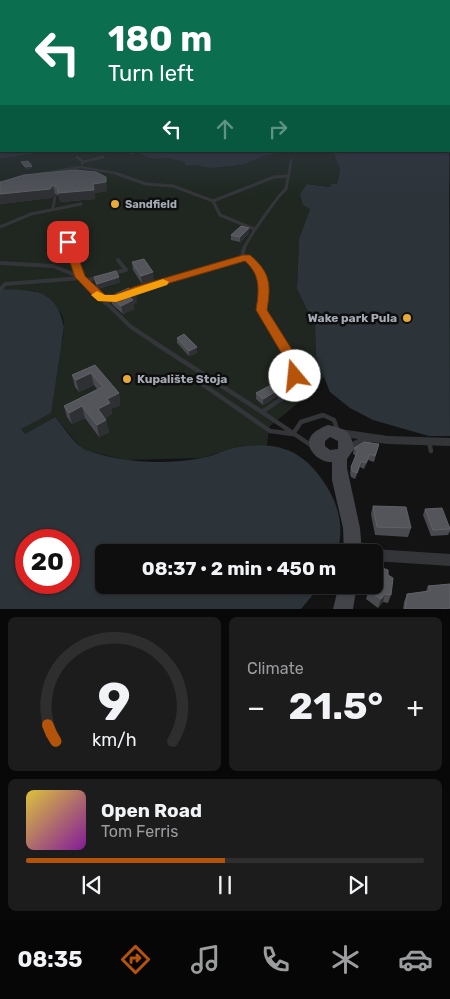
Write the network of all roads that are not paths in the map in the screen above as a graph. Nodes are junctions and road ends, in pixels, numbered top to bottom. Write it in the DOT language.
graph roads {
  1 [pos="77,157"];
  2 [pos="103,157"];
  3 [pos="291,160"];
  4 [pos="83,162"];
  5 [pos="80,167"];
  6 [pos="32,176"];
  7 [pos="288,176"];
  8 [pos="55,197"];
  9 [pos="213,201"];
  10 [pos="82,204"];
  11 [pos="53,208"];
  12 [pos="61,224"];
  13 [pos="0,227"];
  14 [pos="254,229"];
  15 [pos="242,258"];
  16 [pos="118,260"];
  17 [pos="0,263"];
  18 [pos="110,274"];
  19 [pos="101,277"];
  20 [pos="82,279"];
  21 [pos="0,290"];
  22 [pos="116,298"];
  23 [pos="102,299"];
  24 [pos="105,303"];
  25 [pos="195,380"];
  26 [pos="262,412"];
  27 [pos="338,433"];
  28 [pos="293,434"];
  29 [pos="372,438"];
  30 [pos="450,442"];
  31 [pos="320,450"];
  32 [pos="344,452"];
  33 [pos="341,482"];
  34 [pos="352,544"];
  35 [pos="383,555"];
  36 [pos="450,560"];
  37 [pos="346,594"];
  38 [pos="343,609"];
  1 -- 4 [label="lane"];
  2 -- 4 [label="lane"];
  3 -- 7 [label="lane"];
  4 -- 5 [label="lane"];
  5 -- 6 [label="lane"];
  5 -- 9 [label="lane"];
  7 -- 9 [label="lane"];
  7 -- 14 [label="lane"];
  8 -- 11 [label="lane"];
  9 -- 14 [label="lane"];
  10 -- 11 [label="lane"];
  11 -- 13 [label="lane"];
  12 -- 20 [label="lane"];
  14 -- 15 [label="lane"];
  15 -- 22 [label="lane"];
  15 -- 26 [label="lane"];
  16 -- 18 [label="lane"];
  17 -- 20 [label="lane"];
  19 -- 20 [label="lane"];
  20 -- 21 [label="lane"];
  20 -- 23 [label="lane"];
  22 -- 23 [label="lane"];
  22 -- 24 [label="lane"];
  23 -- 24 [label="lane"];
  24 -- 26 [label="lane"];
  25 -- 28 [label="lane"];
  26 -- 28 [label="lane"];
  27 -- 28 [label="lane"];
  27 -- 29 [label="street"];
  27 -- 31 [label="main road"];
  27 -- 32 [label="main road"];
  28 -- 31 [label="lane"];
  29 -- 30 [label="street"];
  29 -- 32 [label="street"];
  31 -- 32 [label="main road"];
  31 -- 33 [label="main road"];
  32 -- 33 [label="main road"];
  33 -- 34 [label="main road"];
  35 -- 36 [label="street"];
  37 -- 38 [label="main road"];
}
